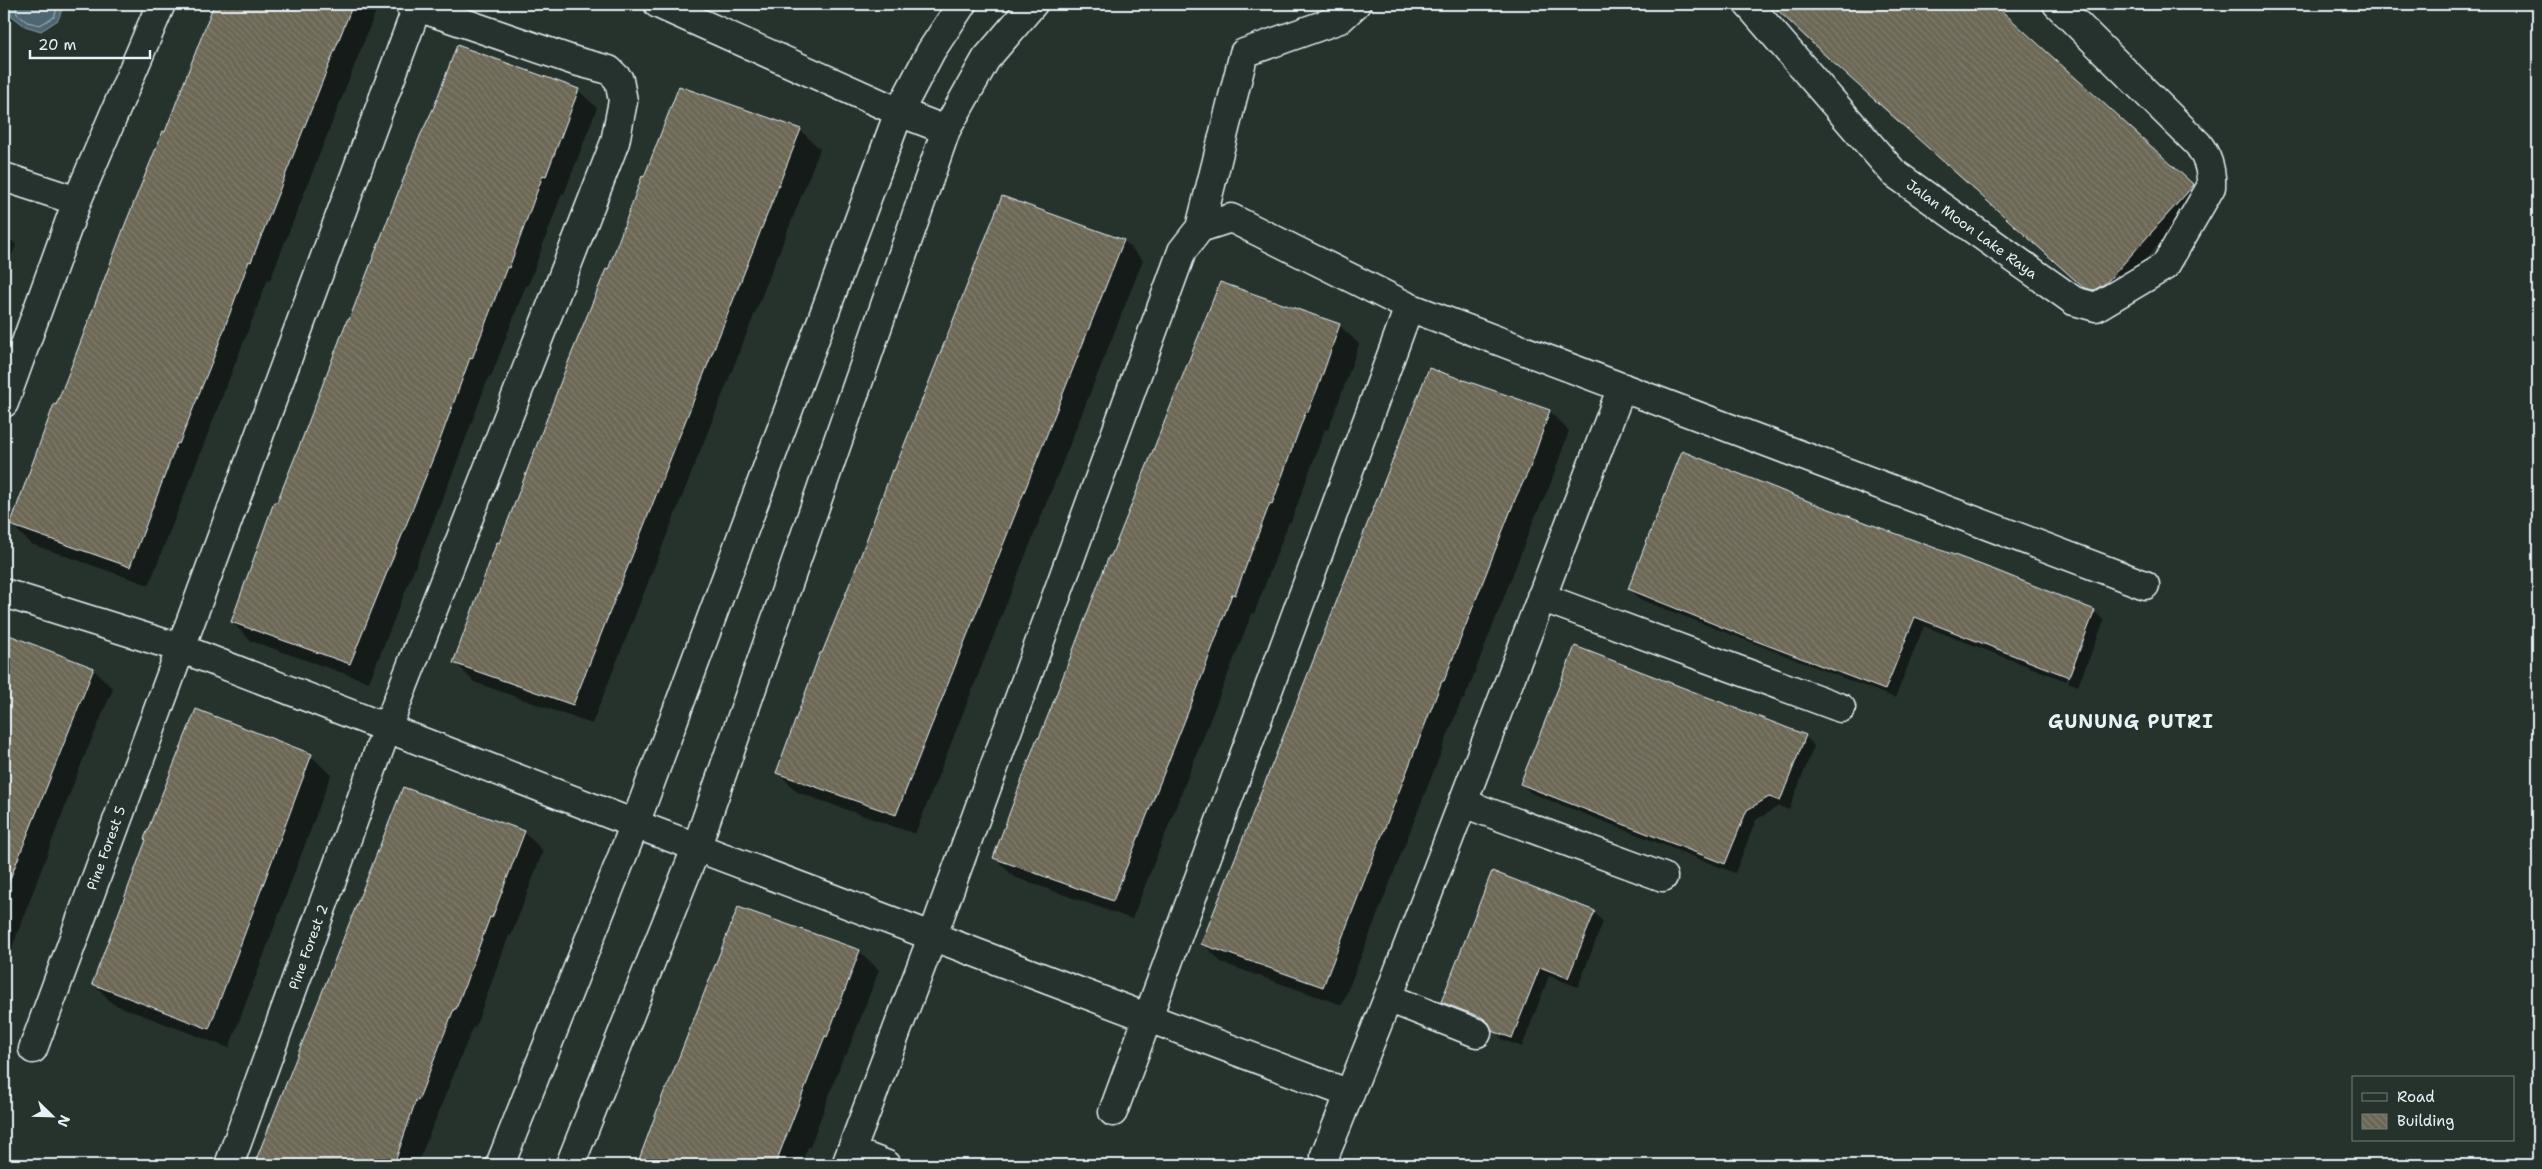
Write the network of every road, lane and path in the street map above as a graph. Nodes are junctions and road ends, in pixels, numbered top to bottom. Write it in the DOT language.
graph roads {
  1 [pos="161,4"];
  2 [pos="658,4"];
  3 [pos="962,4"];
  4 [pos="1033,4"];
  5 [pos="1356,4"];
  6 [pos="1748,4"];
  7 [pos="2057,4"];
  8 [pos="413,6"];
  9 [pos="899,112"];
  10 [pos="946,130"];
  11 [pos="4,177"];
  12 [pos="77,201"];
  13 [pos="1200,228"];
  14 [pos="1409,306"];
  15 [pos="1622,387"];
  16 [pos="4,403"];
  17 [pos="2145,585"];
  18 [pos="4,593"];
  19 [pos="1541,597"];
  20 [pos="180,648"];
  21 [pos="1841,708"];
  22 [pos="387,728"];
  23 [pos="1463,804"];
  24 [pos="635,824"];
  25 [pos="697,846"];
  26 [pos="1664,877"];
  27 [pos="933,936"];
  28 [pos="1388,998"];
  29 [pos="1148,1017"];
  30 [pos="1477,1033"];
  31 [pos="33,1049"];
  32 [pos="1350,1094"];
  33 [pos="1113,1112"];
  34 [pos="1325,1155"];
  35 [pos="848,1158"];
  36 [pos="229,1165"];
  37 [pos="500,1165"];
  38 [pos="570,1165"];
  39 [pos="888,1165"];
  1 -- 12 [label="street"];
  2 -- 9 [label="street"];
  3 -- 9 [label="street"];
  4 -- 10 [label="street"];
  5 -- 13 [label="street"];
  6 -- 7 [label="street, Jalan Moon Lake Raya"];
  8 -- 20 [label="street, Pine Forest 5"];
  8 -- 22 [label="street, Pine Forest 2"];
  9 -- 10 [label="street"];
  9 -- 24 [label="street"];
  10 -- 25 [label="street"];
  11 -- 12 [label="street"];
  12 -- 16 [label="street"];
  13 -- 14 [label="street"];
  13 -- 27 [label="street"];
  14 -- 15 [label="street"];
  14 -- 29 [label="street"];
  15 -- 17 [label="street"];
  15 -- 19 [label="street"];
  18 -- 20 [label="street"];
  19 -- 21 [label="street"];
  19 -- 23 [label="street"];
  20 -- 22 [label="street"];
  20 -- 31 [label="street, Pine Forest 5"];
  22 -- 24 [label="street"];
  22 -- 36 [label="street, Pine Forest 2"];
  23 -- 26 [label="street"];
  23 -- 28 [label="street"];
  24 -- 25 [label="street"];
  24 -- 37 [label="street"];
  25 -- 27 [label="street"];
  25 -- 38 [label="street"];
  27 -- 29 [label="street"];
  27 -- 35 [label="street"];
  28 -- 30 [label="street"];
  28 -- 32 [label="street"];
  29 -- 32 [label="street"];
  29 -- 33 [label="street"];
  32 -- 34 [label="street"];
  35 -- 39 [label="street"];
}
